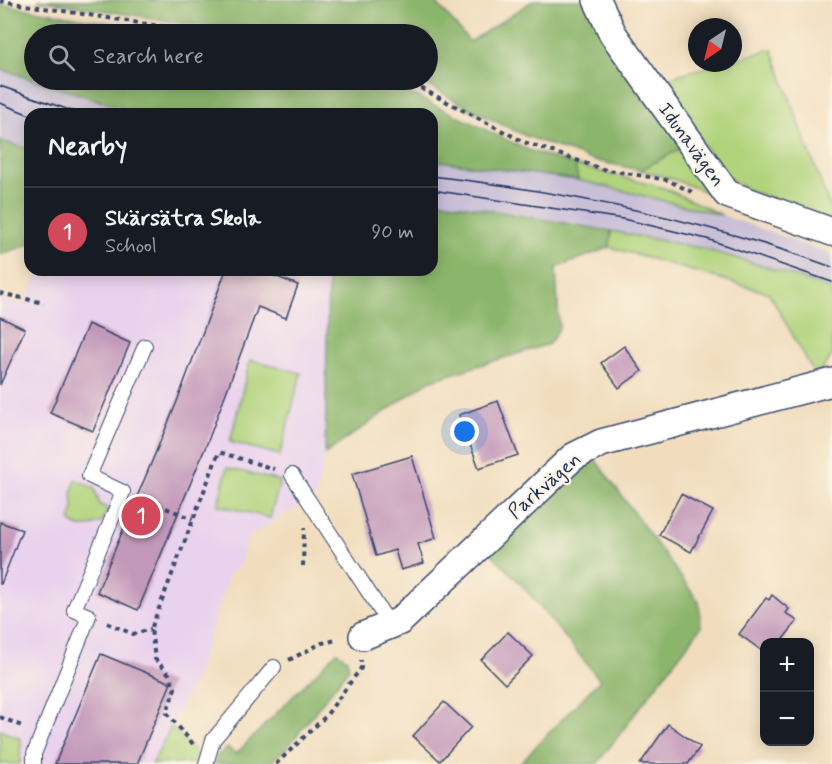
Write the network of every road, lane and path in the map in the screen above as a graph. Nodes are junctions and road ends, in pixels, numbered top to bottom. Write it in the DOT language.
graph roads {
  1 [pos="597,0"];
  2 [pos="0,1"];
  3 [pos="146,24"];
  4 [pos="424,90"];
  5 [pos="695,194"];
  6 [pos="832,232"];
  7 [pos="0,293"];
  8 [pos="44,303"];
  9 [pos="145,346"];
  10 [pos="832,382"];
  11 [pos="292,475"];
  12 [pos="136,496"];
  13 [pos="194,519"];
  14 [pos="304,523"];
  15 [pos="303,566"];
  16 [pos="102,621"];
  17 [pos="390,626"];
  18 [pos="151,629"];
  19 [pos="363,636"];
  20 [pos="274,667"];
  21 [pos="0,717"];
  22 [pos="42,734"];
  23 [pos="192,743"];
  24 [pos="34,764"];
  25 [pos="206,764"];
  26 [pos="276,764"];
  1 -- 6 [label="street, Idunavägen"];
  2 -- 3 [label="path"];
  4 -- 5 [label="path"];
  7 -- 8 [label="path"];
  9 -- 22 [label="lane"];
  10 -- 17 [label="street, Parkvägen"];
  11 -- 13 [label="path"];
  11 -- 17 [label="lane"];
  12 -- 13 [label="path"];
  13 -- 18 [label="path"];
  14 -- 15 [label="path"];
  16 -- 18 [label="path"];
  17 -- 19 [label="street, Parkvägen"];
  18 -- 23 [label="path"];
  19 -- 20 [label="path"];
  19 -- 26 [label="path"];
  20 -- 25 [label="lane"];
  21 -- 22 [label="path"];
  22 -- 24 [label="lane"];
}
